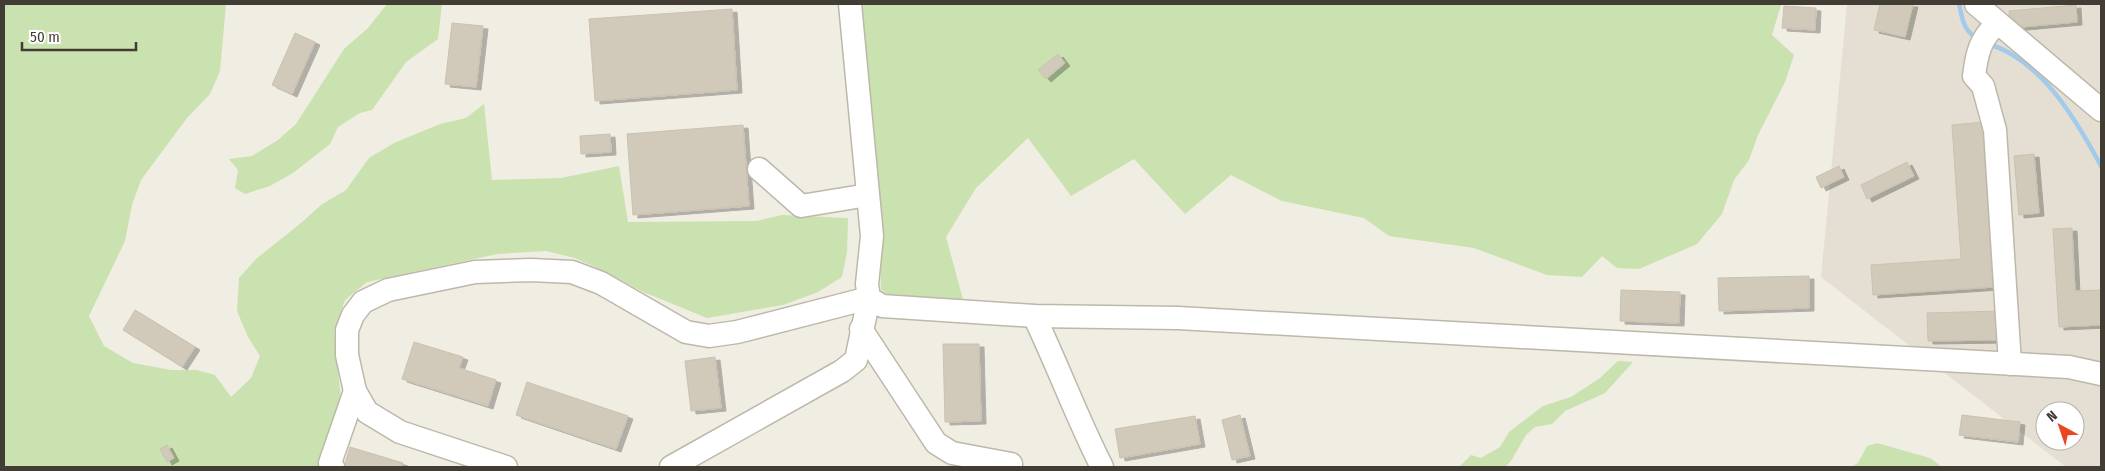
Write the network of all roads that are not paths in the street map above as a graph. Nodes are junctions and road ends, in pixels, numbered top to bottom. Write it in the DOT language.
graph roads {
  1 [pos="850,4"];
  2 [pos="1976,4"];
  3 [pos="1997,22"];
  4 [pos="2101,110"];
  5 [pos="759,169"];
  6 [pos="868,195"];
  7 [pos="869,298"];
  8 [pos="1034,316"];
  9 [pos="861,329"];
  10 [pos="2010,364"];
  11 [pos="2101,374"];
  12 [pos="355,391"];
  13 [pos="1011,464"];
  14 [pos="333,467"];
  15 [pos="506,467"];
  16 [pos="671,467"];
  17 [pos="1102,467"];
  1 -- 6 [label="street"];
  2 -- 3 [label="street"];
  3 -- 4 [label="street"];
  3 -- 10 [label="street"];
  5 -- 6 [label="street"];
  6 -- 7 [label="street"];
  7 -- 8 [label="street"];
  7 -- 9 [label="street"];
  7 -- 12 [label="street"];
  8 -- 10 [label="street"];
  8 -- 17 [label="street"];
  9 -- 13 [label="street"];
  9 -- 16 [label="street"];
  10 -- 11 [label="street"];
  12 -- 14 [label="street"];
  12 -- 15 [label="street"];
}
